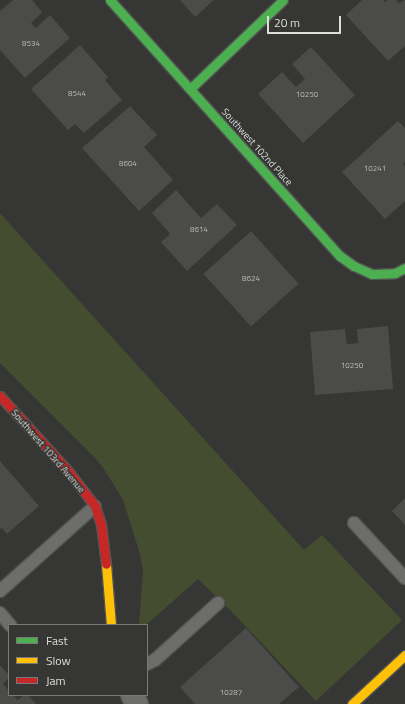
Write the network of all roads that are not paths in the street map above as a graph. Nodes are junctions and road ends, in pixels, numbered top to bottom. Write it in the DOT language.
graph roads {
  1 [pos="110,0"];
  2 [pos="283,0"];
  3 [pos="191,88"];
  4 [pos="405,268"];
  5 [pos="0,396"];
  6 [pos="95,506"];
  7 [pos="354,523"];
  8 [pos="405,578"];
  9 [pos="0,592"];
  10 [pos="218,602"];
  11 [pos="0,613"];
  12 [pos="9,624"];
  13 [pos="111,624"];
  14 [pos="405,655"];
  15 [pos="148,664"];
  16 [pos="352,704"];
  1 -- 3 [label="street, Southwest 102nd Place"];
  2 -- 3 [label="street"];
  3 -- 4 [label="street, Southwest 102nd Place"];
  5 -- 6 [label="street, Southwest 103rd Avenue"];
  6 -- 9 [label="lane"];
  6 -- 13 [label="street, Southwest 103rd Avenue"];
  7 -- 8 [label="lane"];
  10 -- 15 [label="lane"];
  11 -- 12 [label="lane"];
  14 -- 16 [label="street"];
}
